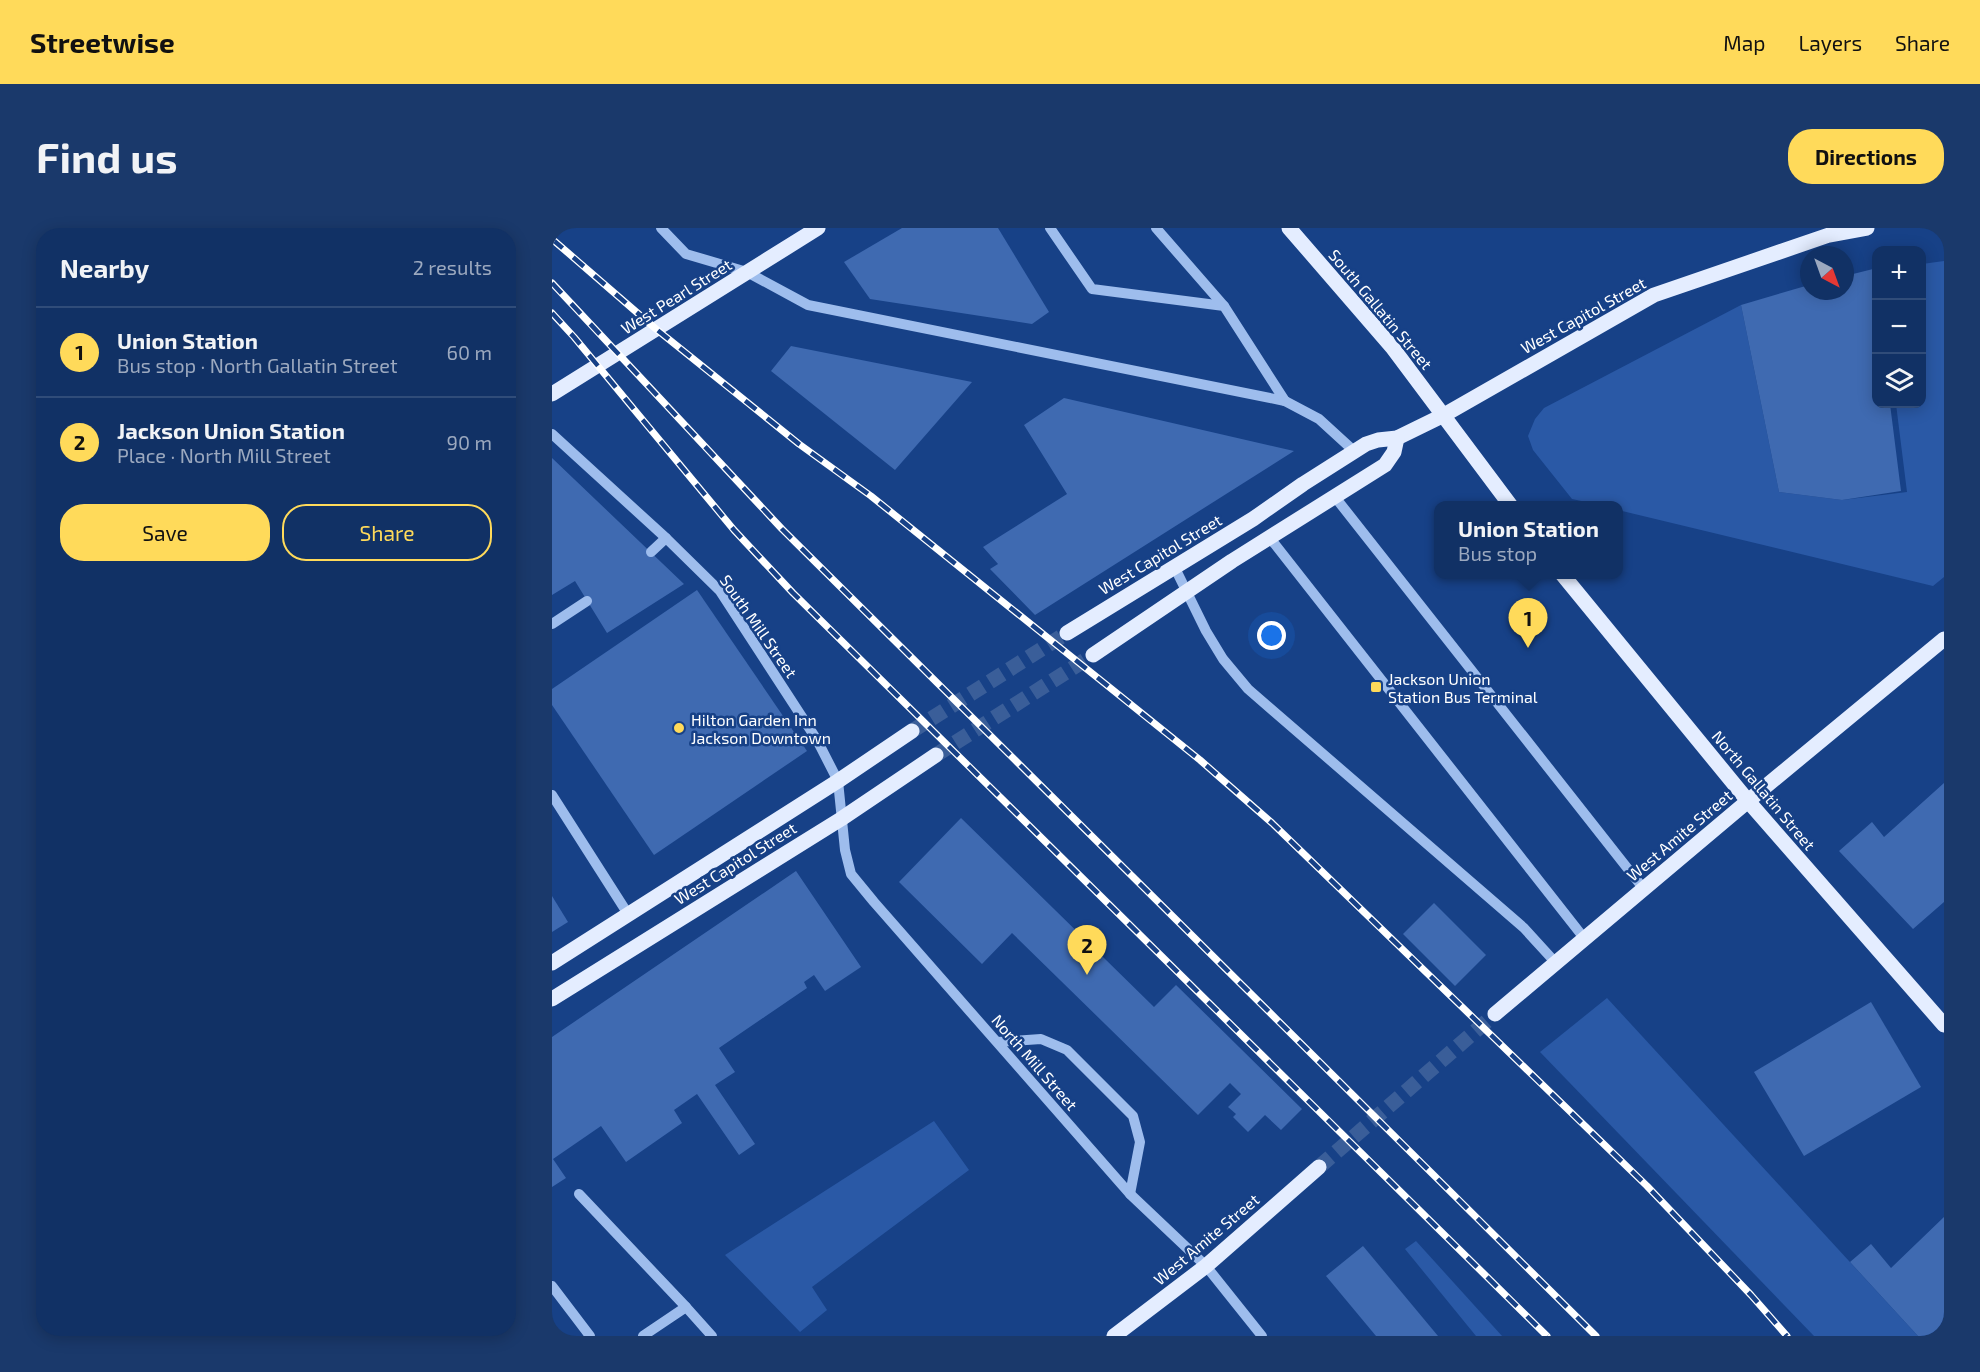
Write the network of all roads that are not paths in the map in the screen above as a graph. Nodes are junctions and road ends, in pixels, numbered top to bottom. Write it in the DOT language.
graph roads {
  1 [pos="661,228"];
  2 [pos="818,228"];
  3 [pos="1050,228"];
  4 [pos="1156,228"];
  5 [pos="1289,228"];
  6 [pos="1868,228"];
  7 [pos="747,272"];
  8 [pos="1224,306"];
  9 [pos="552,394"];
  10 [pos="1285,401"];
  11 [pos="1444,415"];
  12 [pos="552,434"];
  13 [pos="1397,438"];
  14 [pos="1354,451"];
  15 [pos="1335,497"];
  16 [pos="1507,501"];
  17 [pos="666,538"];
  18 [pos="1270,538"];
  19 [pos="651,552"];
  20 [pos="1174,566"];
  21 [pos="1566,579"];
  22 [pos="1187,592"];
  23 [pos="587,601"];
  24 [pos="552,624"];
  25 [pos="1067,633"];
  26 [pos="1944,639"];
  27 [pos="1093,655"];
  28 [pos="912,731"];
  29 [pos="936,755"];
  30 [pos="838,781"];
  31 [pos="552,795"];
  32 [pos="1748,801"];
  33 [pos="841,819"];
  34 [pos="1643,888"];
  35 [pos="628,914"];
  36 [pos="1584,938"];
  37 [pos="1555,962"];
  38 [pos="552,963"];
  39 [pos="552,999"];
  40 [pos="1495,1014"];
  41 [pos="1944,1024"];
  42 [pos="998,1042"];
  43 [pos="1319,1167"];
  44 [pos="579,1194"];
  45 [pos="1130,1194"];
  46 [pos="1206,1266"];
  47 [pos="552,1286"];
  48 [pos="686,1307"];
  49 [pos="590,1336"];
  50 [pos="643,1336"];
  51 [pos="712,1336"];
  52 [pos="1114,1336"];
  53 [pos="1262,1336"];
  1 -- 7 [label="street"];
  2 -- 7 [label="main road, West Pearl Street"];
  3 -- 8 [label="street"];
  4 -- 8 [label="street"];
  5 -- 11 [label="main road, South Gallatin Street"];
  6 -- 11 [label="main road, West Capitol Street"];
  7 -- 9 [label="main road, West Pearl Street"];
  7 -- 10 [label="street"];
  8 -- 10 [label="street"];
  10 -- 14 [label="street"];
  11 -- 13 [label="main road, West Capitol Street"];
  11 -- 16 [label="main road"];
  12 -- 17 [label="street, South Mill Street"];
  13 -- 14 [label="main road, West Capitol Street"];
  13 -- 15 [label="main road"];
  14 -- 20 [label="main road, West Capitol Street"];
  15 -- 18 [label="main road"];
  15 -- 34 [label="street"];
  17 -- 19 [label="street"];
  17 -- 30 [label="street, South Mill Street"];
  18 -- 22 [label="main road"];
  18 -- 36 [label="street"];
  20 -- 22 [label="street"];
  20 -- 25 [label="main road, West Capitol Street"];
  21 -- 32 [label="main road, North Gallatin Street"];
  22 -- 27 [label="main road"];
  22 -- 37 [label="street"];
  23 -- 24 [label="street"];
  26 -- 32 [label="main road, West Amite Street"];
  28 -- 30 [label="main road, West Capitol Street"];
  29 -- 33 [label="main road, West Capitol Street"];
  30 -- 33 [label="street, North Mill Street"];
  30 -- 35 [label="main road, West Capitol Street"];
  31 -- 35 [label="street"];
  32 -- 34 [label="main road, West Amite Street"];
  32 -- 41 [label="main road, North Gallatin Street"];
  33 -- 39 [label="main road, West Capitol Street"];
  33 -- 42 [label="street, North Mill Street"];
  34 -- 36 [label="main road, West Amite Street"];
  35 -- 38 [label="main road, West Capitol Street"];
  36 -- 37 [label="main road, West Amite Street"];
  37 -- 40 [label="main road, West Amite Street"];
  42 -- 45 [label="street, North Mill Street"];
  42 -- 45 [label="street"];
  43 -- 46 [label="main road, West Amite Street"];
  44 -- 48 [label="street"];
  45 -- 46 [label="street, North Mill Street"];
  46 -- 52 [label="main road, West Amite Street"];
  46 -- 53 [label="street, North Mill Street"];
  47 -- 49 [label="street"];
  48 -- 50 [label="street"];
  48 -- 51 [label="street"];
}
